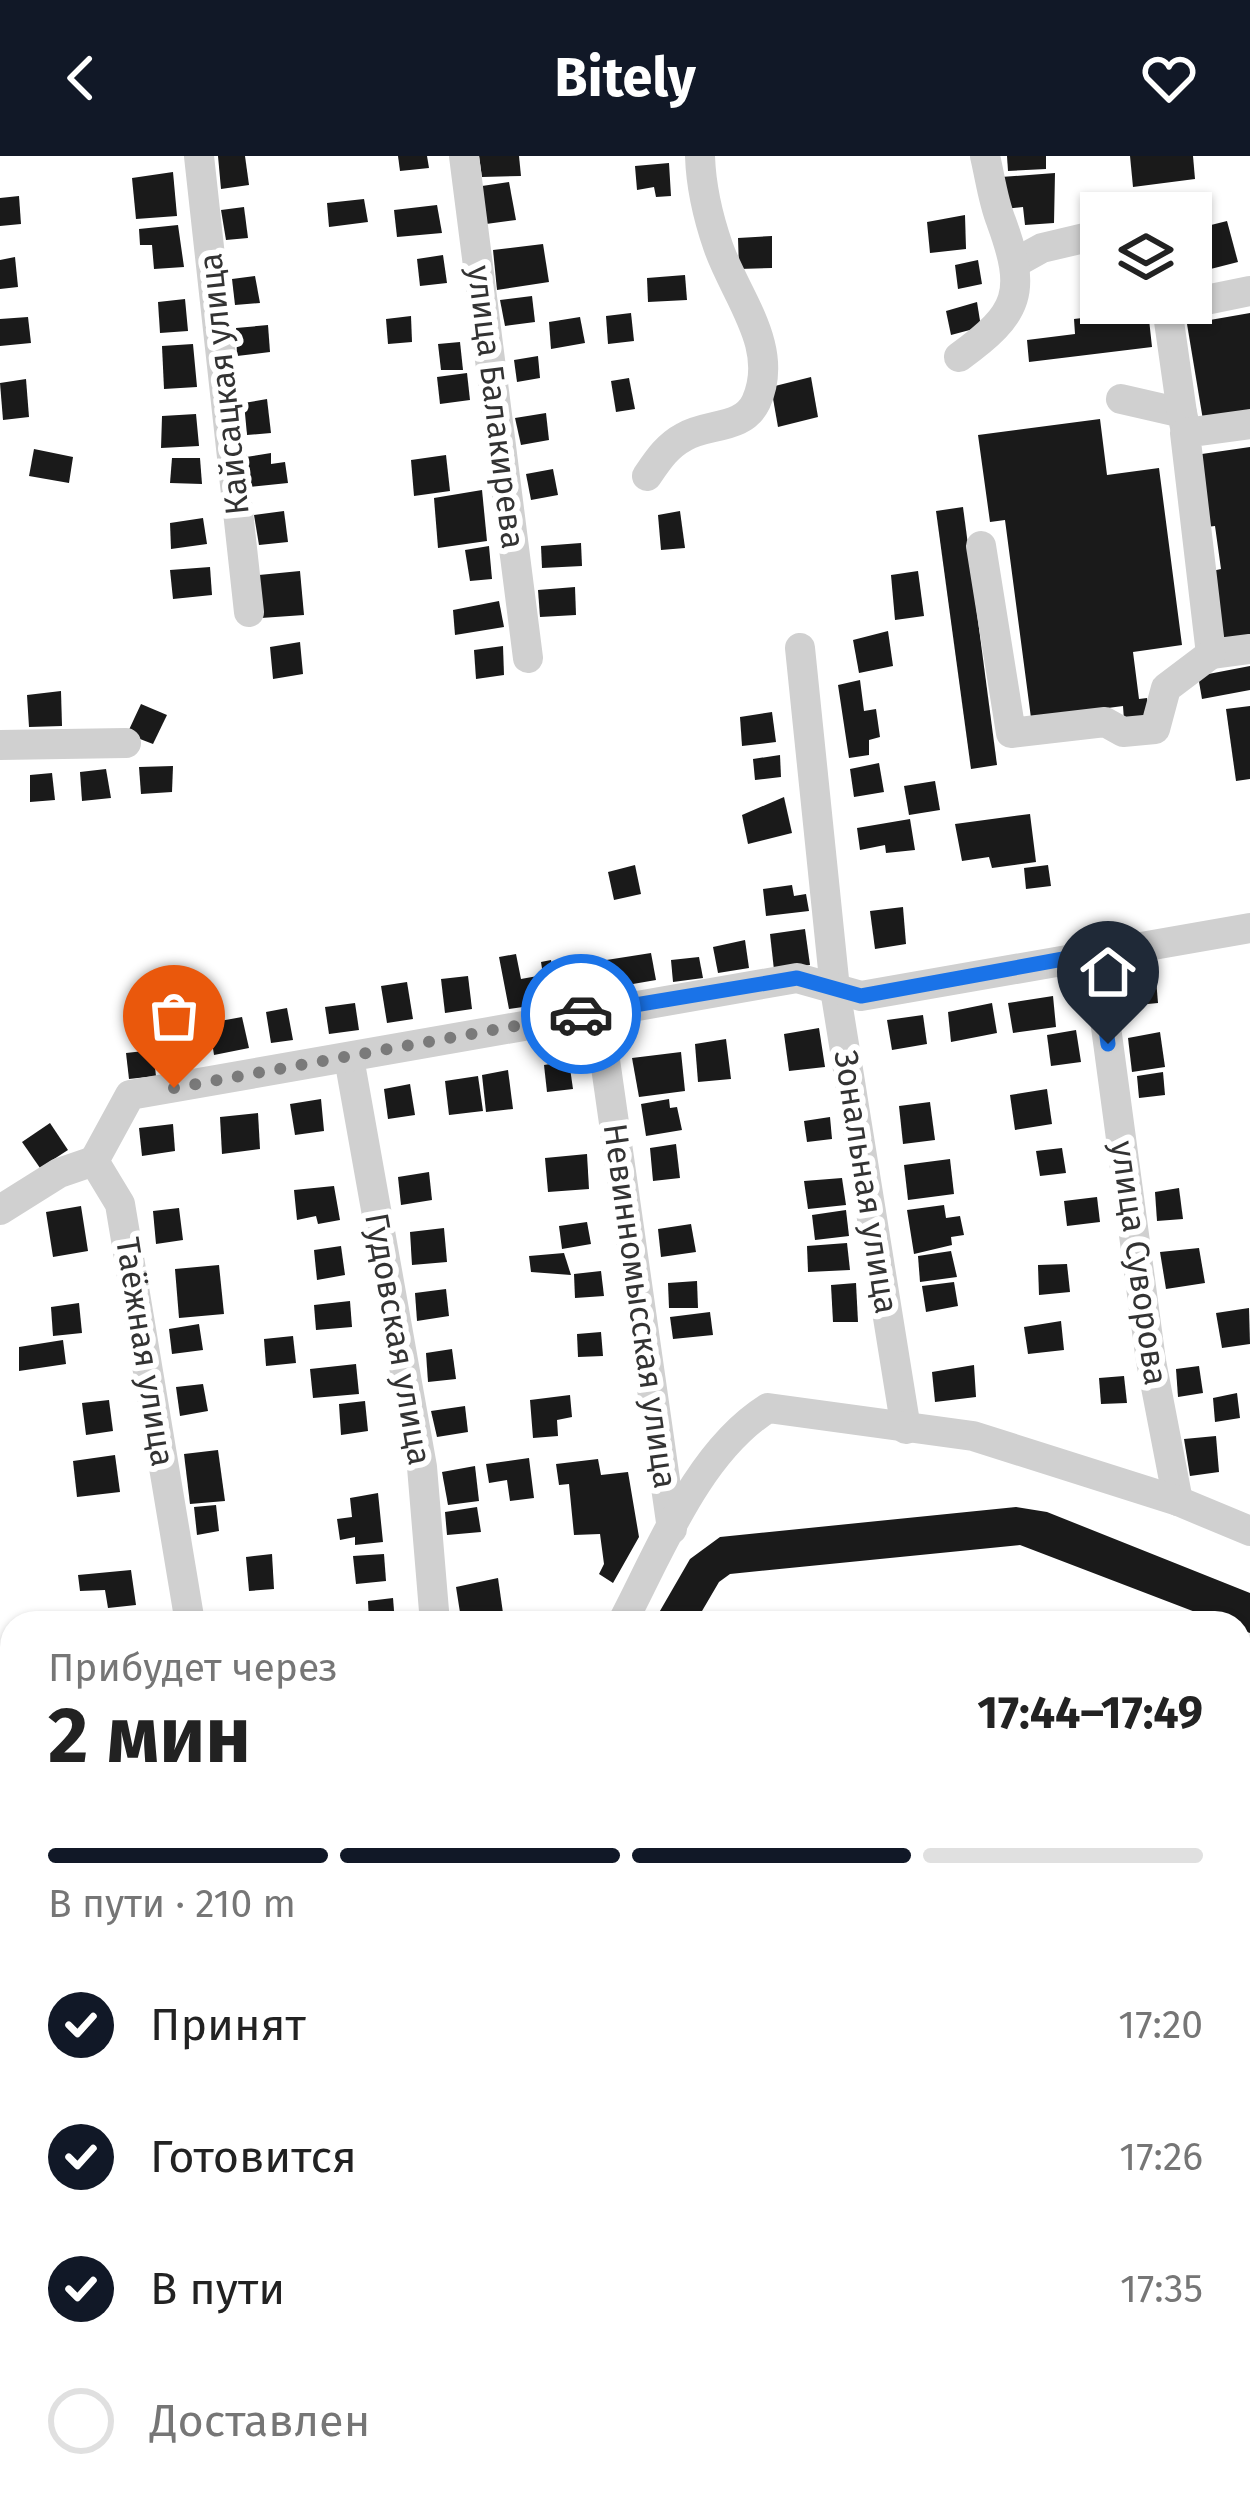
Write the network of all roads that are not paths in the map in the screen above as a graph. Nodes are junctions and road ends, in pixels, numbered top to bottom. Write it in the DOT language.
graph roads {
  1 [pos="199,156"];
  2 [pos="464,156"];
  3 [pos="700,156"];
  4 [pos="985,156"];
  5 [pos="1080,238"];
  6 [pos="1016,263"];
  7 [pos="1250,291"];
  8 [pos="1212,299"];
  9 [pos="1169,324"];
  10 [pos="958,357"];
  11 [pos="1121,399"];
  12 [pos="1184,423"];
  13 [pos="1250,424"];
  14 [pos="647,476"];
  15 [pos="980,546"];
  16 [pos="249,612"];
  17 [pos="800,648"];
  18 [pos="1250,649"];
  19 [pos="1211,654"];
  20 [pos="528,658"];
  21 [pos="126,743"];
  22 [pos="0,745"];
  23 [pos="1250,928"];
  24 [pos="1096,953"];
  25 [pos="835,988"];
  26 [pos="598,1010"];
  27 [pos="349,1058"];
  28 [pos="94,1161"];
  29 [pos="0,1210"];
  30 [pos="906,1429"];
  31 [pos="1178,1501"];
  32 [pos="671,1529"];
  33 [pos="1250,1532"];
  34 [pos="188,1611"];
  35 [pos="434,1611"];
  36 [pos="628,1611"];
  1 -- 16 [label="street, Кайсацкая улица"];
  2 -- 20 [label="street, улица Балакирева"];
  3 -- 14 [label="street"];
  4 -- 6 [label="street"];
  5 -- 6 [label="street"];
  6 -- 10 [label="street"];
  7 -- 8 [label="street"];
  9 -- 12 [label="street"];
  11 -- 12 [label="street"];
  12 -- 13 [label="street"];
  12 -- 19 [label="street"];
  15 -- 19 [label="street"];
  17 -- 25 [label="street, Зональная улица"];
  18 -- 19 [label="street"];
  21 -- 22 [label="street"];
  23 -- 24 [label="street"];
  24 -- 25 [label="street"];
  24 -- 31 [label="street, улица Суворова"];
  25 -- 26 [label="street"];
  25 -- 30 [label="street, Зональная улица"];
  26 -- 27 [label="street"];
  26 -- 32 [label="street, Невинномысская улица"];
  27 -- 28 [label="street"];
  27 -- 35 [label="street, Гудовская улица"];
  28 -- 29 [label="street"];
  28 -- 34 [label="street, Таёжная улица"];
  30 -- 31 [label="street"];
  30 -- 32 [label="street"];
  31 -- 33 [label="street"];
  32 -- 36 [label="street"];
}
